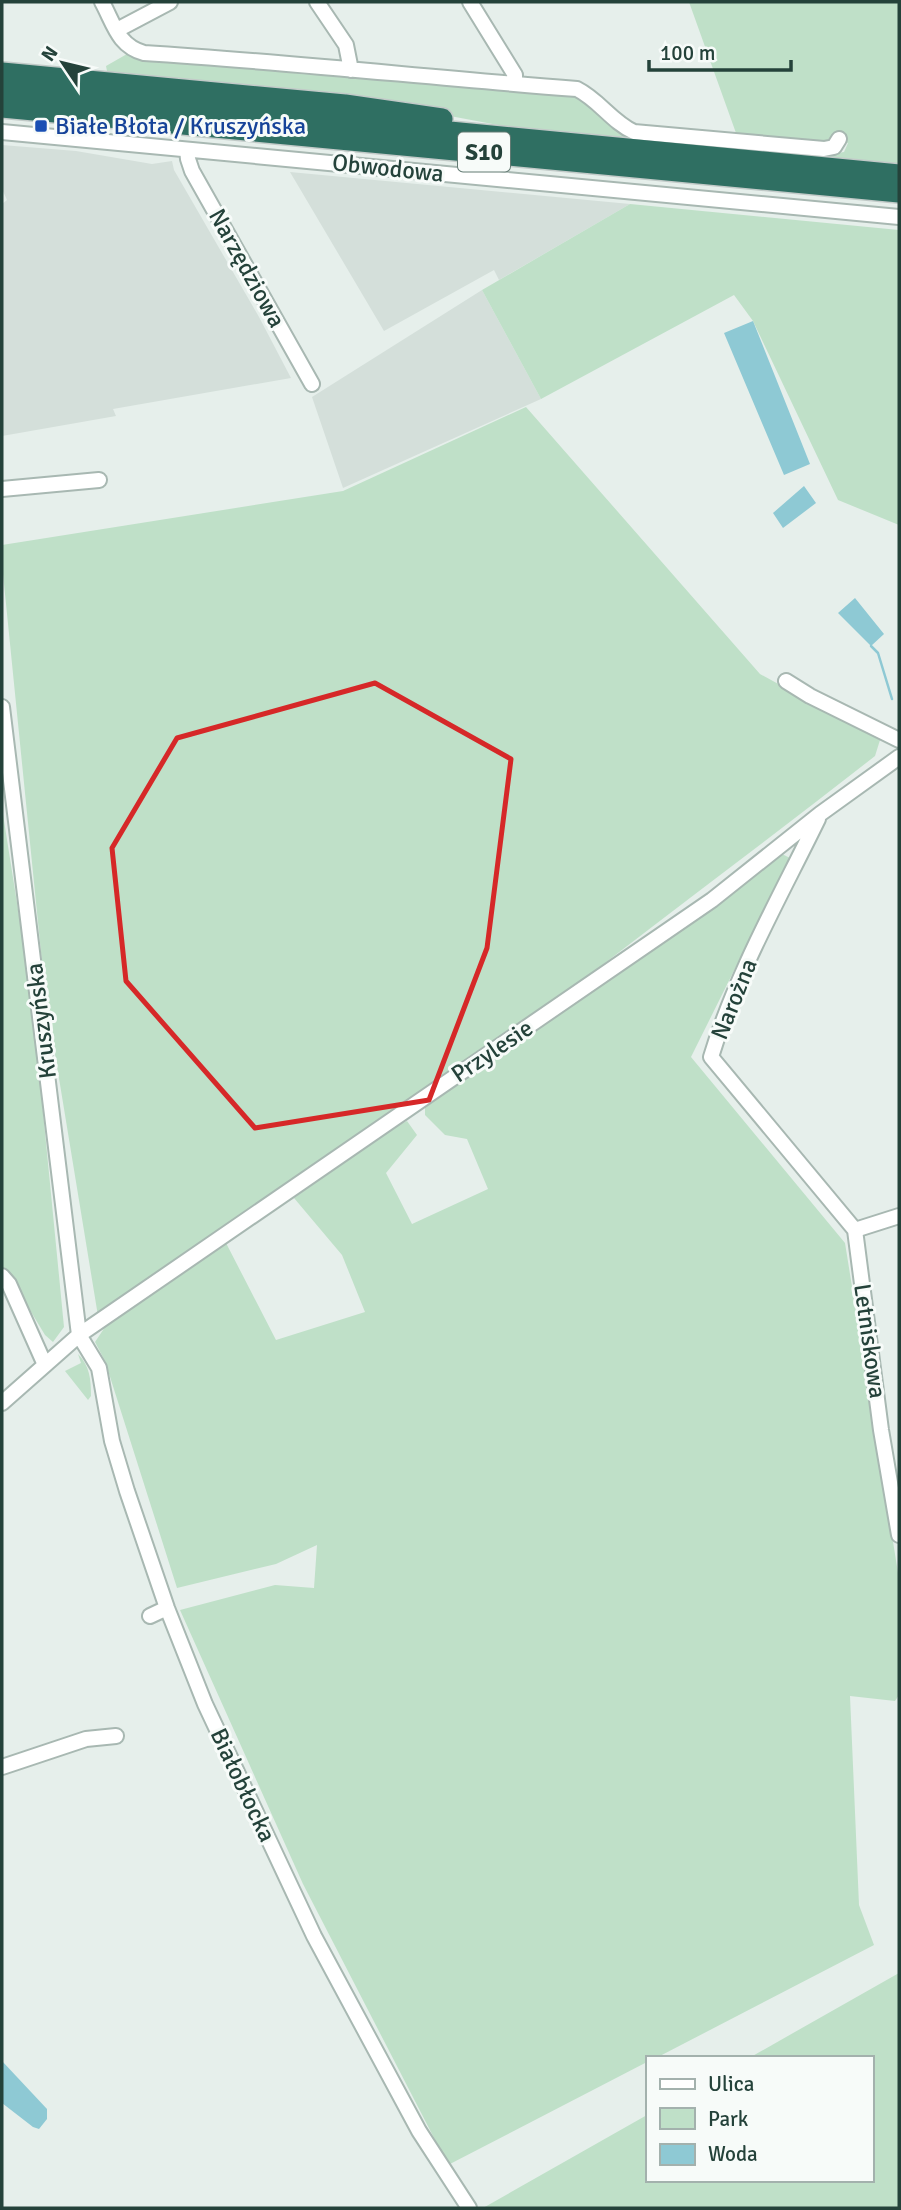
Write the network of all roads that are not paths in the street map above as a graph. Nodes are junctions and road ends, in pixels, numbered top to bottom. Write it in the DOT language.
graph roads {
  1 [pos="102,2"];
  2 [pos="170,2"];
  3 [pos="317,2"];
  4 [pos="470,2"];
  5 [pos="117,30"];
  6 [pos="351,70"];
  7 [pos="2,73"];
  8 [pos="515,83"];
  9 [pos="2,89"];
  10 [pos="2,107"];
  11 [pos="2,132"];
  12 [pos="533,139"];
  13 [pos="839,139"];
  14 [pos="187,150"];
  15 [pos="899,175"];
  16 [pos="899,192"];
  17 [pos="899,217"];
  18 [pos="312,384"];
  19 [pos="99,481"];
  20 [pos="2,489"];
  21 [pos="786,681"];
  22 [pos="2,708"];
  23 [pos="899,740"];
  24 [pos="899,757"];
  25 [pos="820,814"];
  26 [pos="899,1216"];
  27 [pos="855,1230"];
  28 [pos="2,1277"];
  29 [pos="79,1335"];
  30 [pos="45,1365"];
  31 [pos="2,1403"];
  32 [pos="899,1535"];
  33 [pos="167,1608"];
  34 [pos="150,1616"];
  35 [pos="116,1736"];
  36 [pos="2,1767"];
  37 [pos="339,2011"];
  38 [pos="355,2011"];
  39 [pos="468,2208"];
  1 -- 5 [label="street"];
  2 -- 5 [label="street"];
  3 -- 6 [label="street"];
  4 -- 8 [label="street"];
  5 -- 6 [label="street"];
  6 -- 8 [label="street"];
  7 -- 12 [label="highway"];
  8 -- 13 [label="street"];
  9 -- 12 [label="highway, S10"];
  10 -- 16 [label="highway, S10"];
  11 -- 14 [label="street, Obwodowa"];
  12 -- 15 [label="highway, S10"];
  14 -- 17 [label="street, Obwodowa"];
  14 -- 18 [label="street, Narzędziowa"];
  19 -- 20 [label="street"];
  21 -- 23 [label="street"];
  22 -- 29 [label="street, Kruszyńska"];
  24 -- 25 [label="street, Przylesie"];
  25 -- 27 [label="street, Narożna"];
  25 -- 29 [label="street, Przylesie"];
  26 -- 27 [label="street"];
  27 -- 32 [label="street, Letniskowa"];
  28 -- 30 [label="street"];
  29 -- 30 [label="street, Przylesie"];
  29 -- 33 [label="street, Białobłocka"];
  30 -- 31 [label="street, Przylesie"];
  33 -- 34 [label="street"];
  33 -- 38 [label="street, Białobłocka"];
  35 -- 36 [label="street"];
  37 -- 38 [label="street"];
  38 -- 39 [label="street, Białobłocka"];
}
